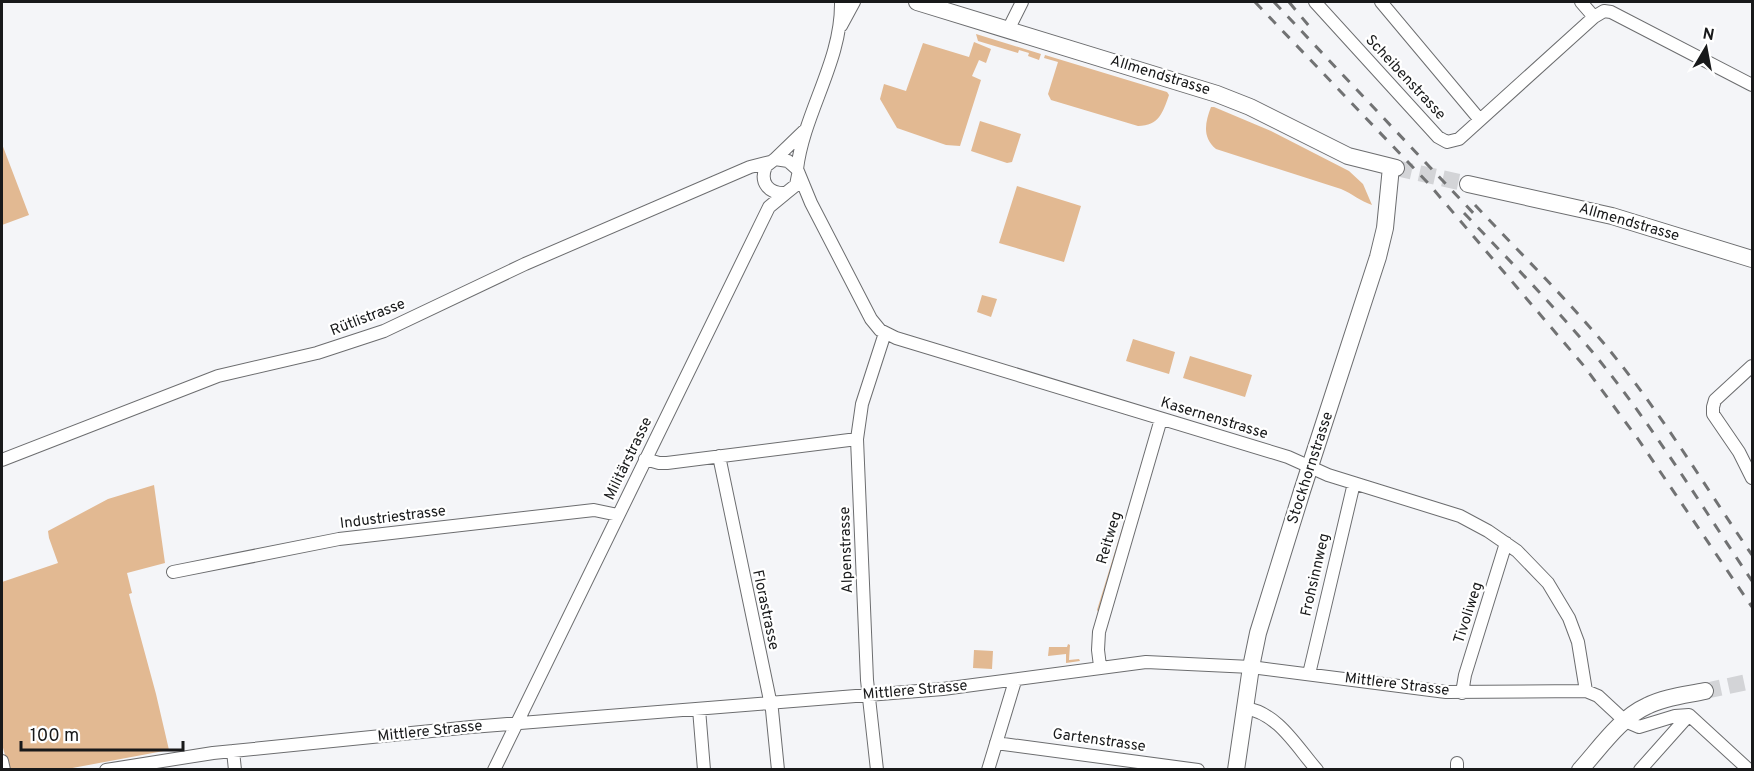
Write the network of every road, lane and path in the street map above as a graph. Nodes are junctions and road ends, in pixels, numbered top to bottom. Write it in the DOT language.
graph roads {
  1 [pos="841,2"];
  2 [pos="854,2"];
  3 [pos="917,2"];
  4 [pos="1022,2"];
  5 [pos="1316,2"];
  6 [pos="1380,2"];
  7 [pos="1581,2"];
  8 [pos="1594,17"];
  9 [pos="840,27"];
  10 [pos="1008,30"];
  11 [pos="1752,85"];
  12 [pos="1480,120"];
  13 [pos="804,131"];
  14 [pos="773,160"];
  15 [pos="1393,168"];
  16 [pos="797,172"];
  17 [pos="734,175"];
  18 [pos="766,184"];
  19 [pos="1468,184"];
  20 [pos="787,192"];
  21 [pos="811,203"];
  22 [pos="769,207"];
  23 [pos="1752,259"];
  24 [pos="885,333"];
  25 [pos="1752,366"];
  26 [pos="1161,419"];
  27 [pos="857,439"];
  28 [pos="719,456"];
  29 [pos="645,459"];
  30 [pos="2,460"];
  31 [pos="1310,468"];
  32 [pos="1752,478"];
  33 [pos="1354,483"];
  34 [pos="618,515"];
  35 [pos="1506,543"];
  36 [pos="173,572"];
  37 [pos="1100,666"];
  38 [pos="1251,667"];
  39 [pos="1309,674"];
  40 [pos="1015,681"];
  41 [pos="1586,691"];
  42 [pos="1705,691"];
  43 [pos="1462,693"];
  44 [pos="869,696"];
  45 [pos="770,704"];
  46 [pos="1245,708"];
  47 [pos="699,710"];
  48 [pos="1689,715"];
  49 [pos="1625,721"];
  50 [pos="516,724"];
  51 [pos="996,743"];
  52 [pos="233,751"];
  53 [pos="2,760"];
  54 [pos="1743,768"];
  55 [pos="4,770"];
  56 [pos="106,770"];
  57 [pos="235,770"];
  58 [pos="494,770"];
  59 [pos="704,770"];
  60 [pos="777,770"];
  61 [pos="877,770"];
  62 [pos="988,770"];
  63 [pos="1198,770"];
  64 [pos="1236,770"];
  65 [pos="1317,770"];
  66 [pos="1580,770"];
  67 [pos="1640,770"];
  1 -- 9 [label="street"];
  2 -- 9 [label="street"];
  3 -- 10 [label="main road, Allmendstrasse"];
  4 -- 10 [label="street"];
  5 -- 12 [label="street, Scheibenstrasse"];
  6 -- 12 [label="street, Scheibenstrasse"];
  7 -- 8 [label="street"];
  8 -- 11 [label="street"];
  8 -- 12 [label="street, Scheibenstrasse"];
  9 -- 13 [label="street"];
  10 -- 15 [label="main road, Allmendstrasse"];
  13 -- 14 [label="street"];
  13 -- 16 [label="street"];
  14 -- 16 [label="street"];
  14 -- 17 [label="street, Rütlistrasse"];
  14 -- 18 [label="street"];
  15 -- 31 [label="main road, Stockhornstrasse"];
  16 -- 20 [label="street"];
  16 -- 21 [label="street"];
  17 -- 18 [label="street"];
  17 -- 30 [label="street, Rütlistrasse"];
  18 -- 20 [label="street"];
  18 -- 22 [label="street"];
  19 -- 23 [label="main road, Allmendstrasse"];
  20 -- 21 [label="street"];
  20 -- 22 [label="street, Militärstrasse"];
  21 -- 24 [label="street"];
  22 -- 29 [label="street, Militärstrasse"];
  24 -- 26 [label="street, Kasernenstrasse"];
  24 -- 27 [label="street, Alpenstrasse"];
  25 -- 32 [label="street"];
  26 -- 31 [label="street, Kasernenstrasse"];
  26 -- 37 [label="street, Reitweg"];
  27 -- 28 [label="street"];
  27 -- 44 [label="street, Alpenstrasse"];
  28 -- 29 [label="street"];
  28 -- 45 [label="street, Florastrasse"];
  29 -- 34 [label="street, Militärstrasse"];
  31 -- 33 [label="street, Kasernenstrasse"];
  31 -- 38 [label="main road, Stockhornstrasse"];
  33 -- 35 [label="street, Kasernenstrasse"];
  33 -- 39 [label="street, Frohsinnweg"];
  34 -- 36 [label="street, Industriestrasse"];
  34 -- 50 [label="street, Militärstrasse"];
  35 -- 41 [label="street, Kasernenstrasse"];
  35 -- 43 [label="street, Tivoliweg"];
  37 -- 38 [label="street, Mittlere Strasse"];
  37 -- 40 [label="street, Mittlere Strasse"];
  38 -- 39 [label="street, Mittlere Strasse"];
  38 -- 46 [label="main road, Stockhornstrasse"];
  39 -- 43 [label="street, Mittlere Strasse"];
  40 -- 44 [label="street, Mittlere Strasse"];
  40 -- 51 [label="street"];
  41 -- 43 [label="street, Mittlere Strasse"];
  41 -- 49 [label="street"];
  42 -- 49 [label="main road"];
  44 -- 45 [label="street, Mittlere Strasse"];
  44 -- 61 [label="street, Alpenstrasse"];
  45 -- 47 [label="street, Mittlere Strasse"];
  45 -- 60 [label="street, Florastrasse"];
  46 -- 64 [label="main road, Stockhornstrasse"];
  46 -- 65 [label="street"];
  47 -- 50 [label="street, Mittlere Strasse"];
  47 -- 59 [label="street"];
  48 -- 49 [label="street"];
  48 -- 54 [label="street"];
  48 -- 67 [label="street"];
  49 -- 66 [label="main road"];
  50 -- 52 [label="street, Mittlere Strasse"];
  50 -- 58 [label="street, Militärstrasse"];
  51 -- 62 [label="street"];
  51 -- 63 [label="street, Gartenstrasse"];
  52 -- 56 [label="street, Mittlere Strasse"];
  52 -- 57 [label="street"];
  53 -- 55 [label="street"];
}
